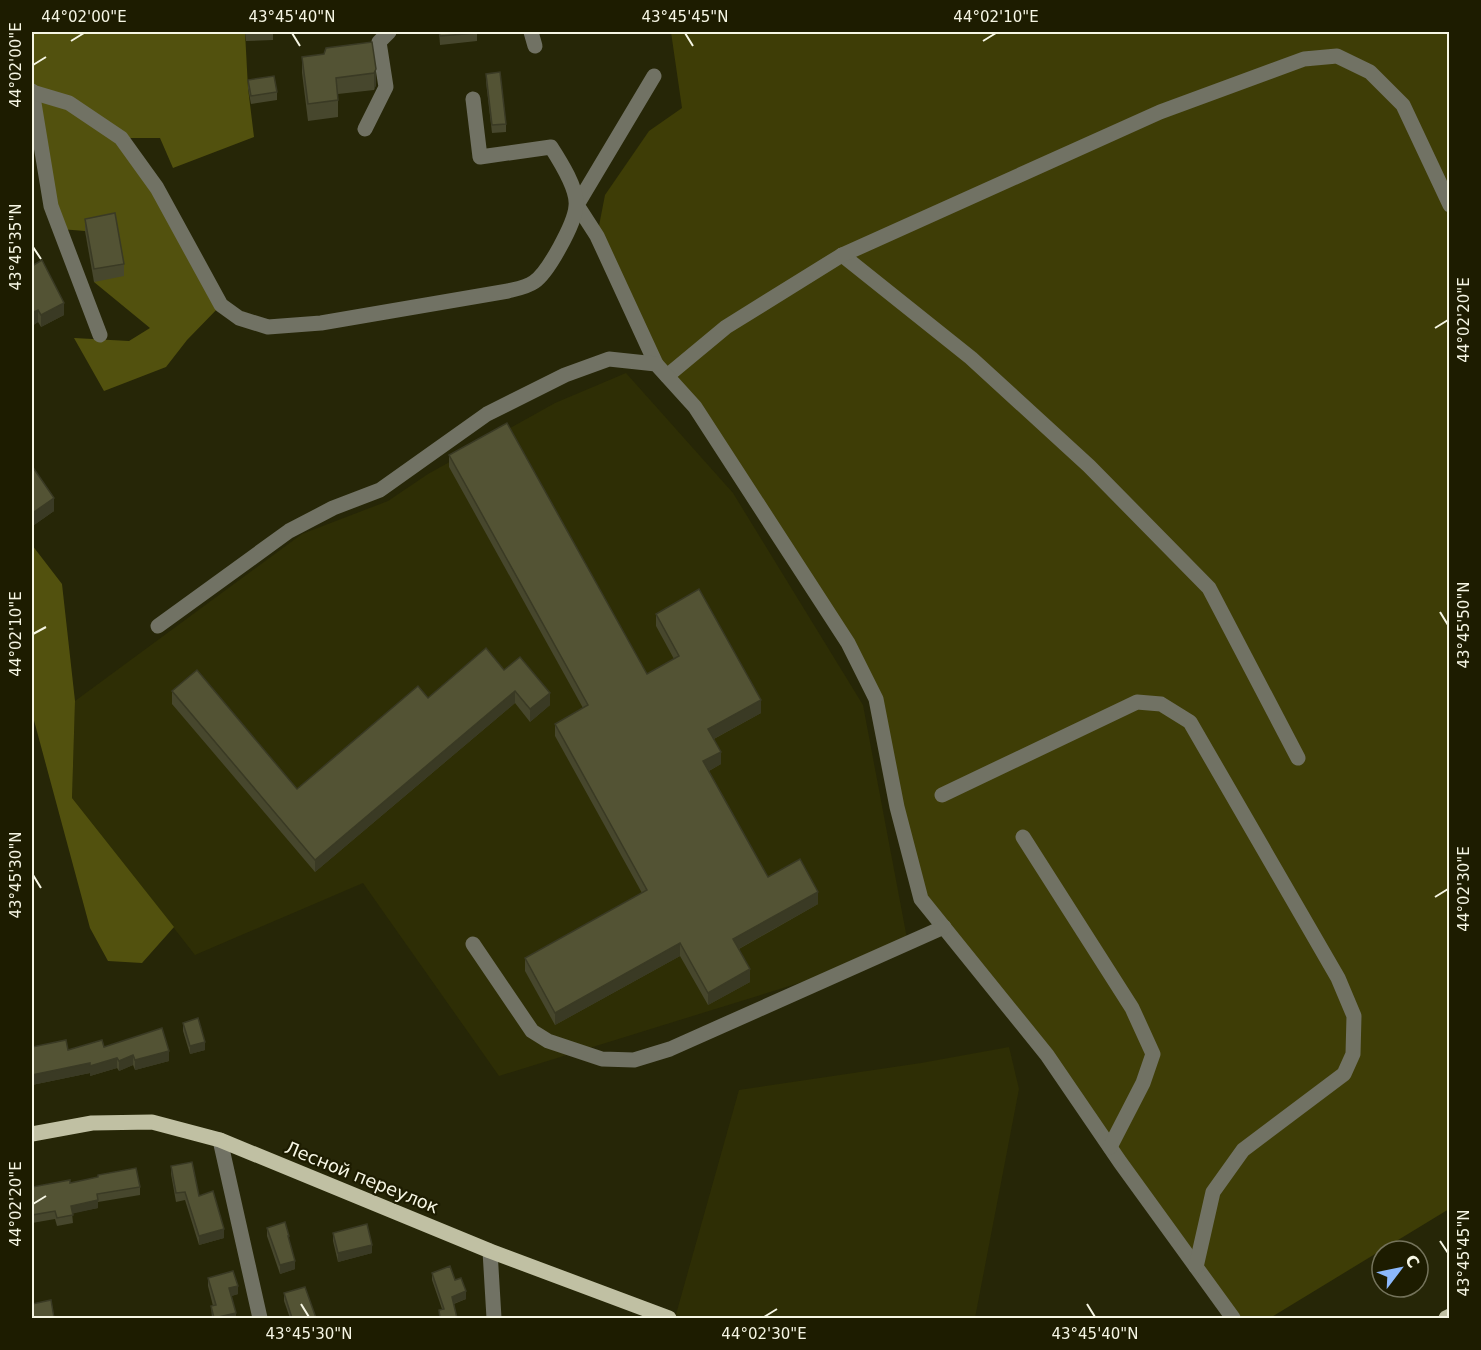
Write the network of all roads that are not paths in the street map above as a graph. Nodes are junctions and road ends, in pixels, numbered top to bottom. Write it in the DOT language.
graph roads {
  1 [pos="389,32"];
  2 [pos="654,76"];
  3 [pos="32,91"];
  4 [pos="473,99"];
  5 [pos="365,129"];
  6 [pos="577,205"];
  7 [pos="1449,205"];
  8 [pos="842,255"];
  9 [pos="100,335"];
  10 [pos="656,364"];
  11 [pos="667,376"];
  12 [pos="158,626"];
  13 [pos="1298,758"];
  14 [pos="942,795"];
  15 [pos="1023,837"];
  16 [pos="944,927"];
  17 [pos="473,944"];
  18 [pos="32,1134"];
  19 [pos="220,1140"];
  20 [pos="1110,1147"];
  21 [pos="490,1251"];
  22 [pos="1196,1267"];
  23 [pos="260,1318"];
  24 [pos="494,1318"];
  25 [pos="669,1318"];
  26 [pos="1233,1318"];
  1 -- 5 [label="street"];
  2 -- 6 [label="street"];
  3 -- 6 [label="street"];
  3 -- 9 [label="street"];
  4 -- 6 [label="street"];
  6 -- 10 [label="street"];
  7 -- 8 [label="street"];
  8 -- 11 [label="street"];
  8 -- 13 [label="street"];
  10 -- 11 [label="street"];
  10 -- 12 [label="street"];
  11 -- 16 [label="street"];
  14 -- 22 [label="street"];
  15 -- 20 [label="street"];
  16 -- 17 [label="street"];
  16 -- 20 [label="street"];
  18 -- 19 [label="main road, Лесной переулок"];
  19 -- 21 [label="main road, Лесной переулок"];
  19 -- 23 [label="street"];
  20 -- 22 [label="street"];
  21 -- 24 [label="street"];
  21 -- 25 [label="main road, Лесной переулок"];
  22 -- 26 [label="street"];
}
